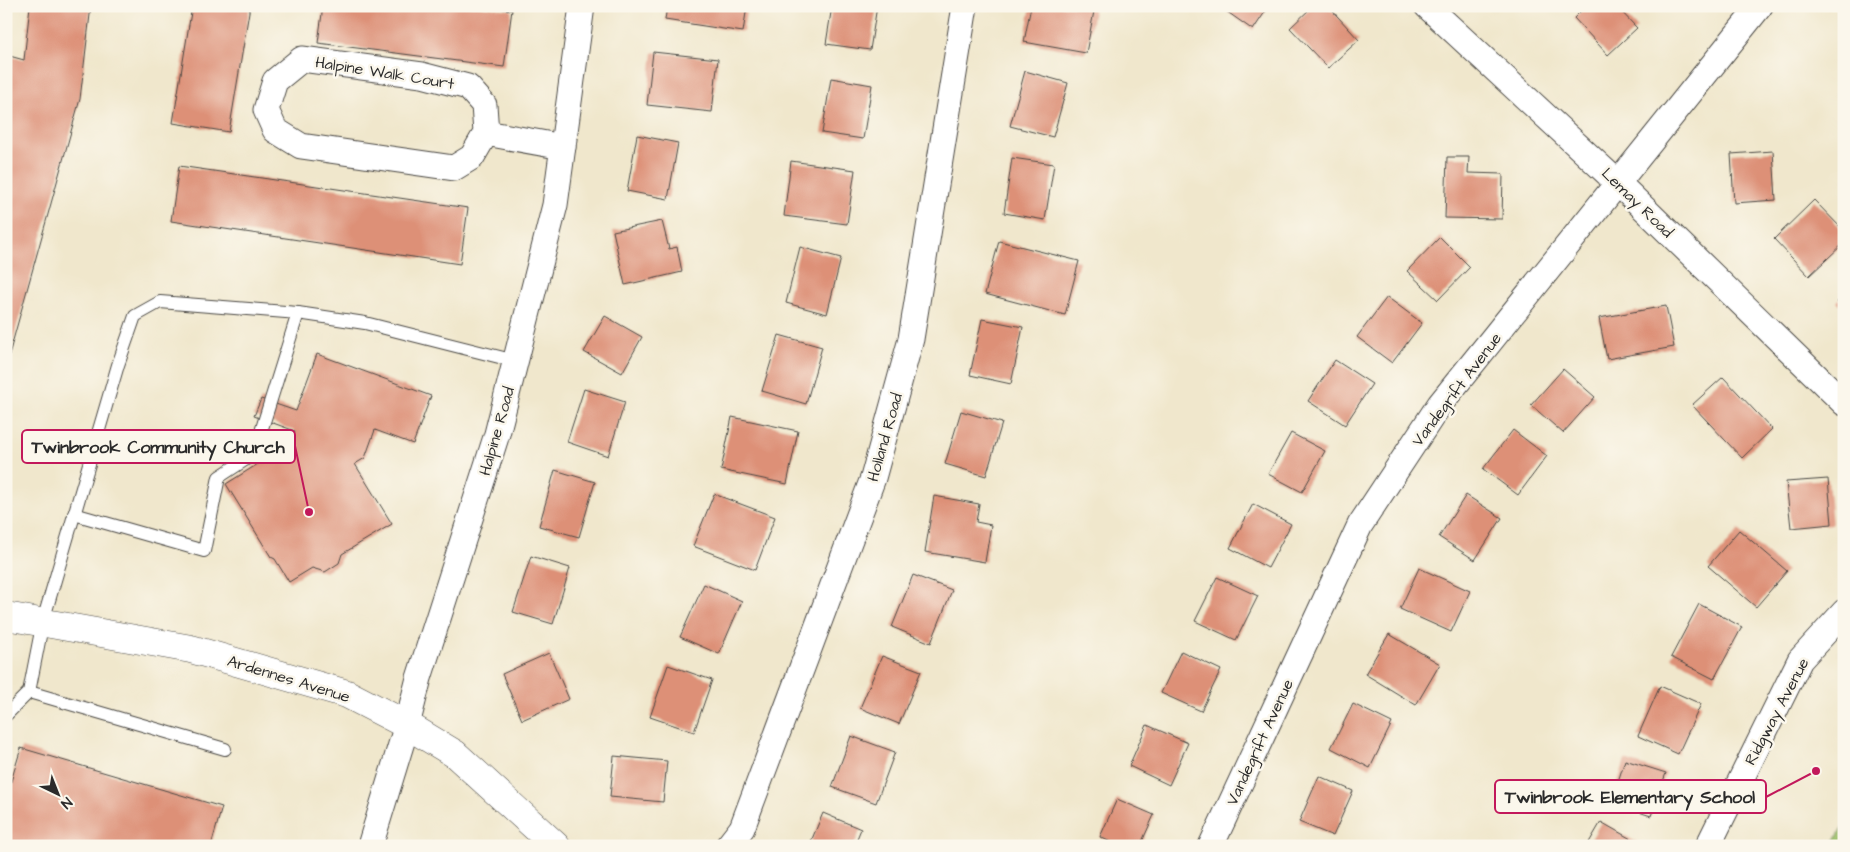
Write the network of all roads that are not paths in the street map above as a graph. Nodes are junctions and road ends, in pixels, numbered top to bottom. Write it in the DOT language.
graph roads {
  1 [pos="582,6"];
  2 [pos="965,6"];
  3 [pos="1427,6"];
  4 [pos="1760,6"];
  5 [pos="486,133"];
  6 [pos="563,147"];
  7 [pos="1619,184"];
  8 [pos="298,313"];
  9 [pos="516,361"];
  10 [pos="1844,403"];
  11 [pos="74,514"];
  12 [pos="1844,612"];
  13 [pos="6,616"];
  14 [pos="43,621"];
  15 [pos="28,692"];
  16 [pos="6,715"];
  17 [pos="407,725"];
  18 [pos="225,749"];
  19 [pos="370,846"];
  20 [pos="556,846"];
  21 [pos="728,846"];
  22 [pos="1211,846"];
  23 [pos="1708,846"];
  1 -- 6 [label="street, Halpine Road"];
  2 -- 21 [label="street, Holland Road"];
  3 -- 7 [label="street, Lemay Road"];
  4 -- 7 [label="street, Vandegrift Avenue"];
  5 -- 5 [label="street, Halpine Walk Court"];
  5 -- 6 [label="street"];
  6 -- 9 [label="street, Halpine Road"];
  7 -- 10 [label="street, Lemay Road"];
  7 -- 22 [label="street, Vandegrift Avenue"];
  8 -- 9 [label="lane"];
  8 -- 11 [label="lane"];
  8 -- 11 [label="lane"];
  9 -- 17 [label="street, Halpine Road"];
  11 -- 14 [label="lane"];
  12 -- 23 [label="street, Ridgway Avenue"];
  13 -- 14 [label="street, Ardennes Avenue"];
  14 -- 15 [label="lane"];
  14 -- 17 [label="street, Ardennes Avenue"];
  15 -- 16 [label="lane"];
  15 -- 18 [label="lane"];
  17 -- 19 [label="street, Halpine Road"];
  17 -- 20 [label="street, Ardennes Avenue"];
}
